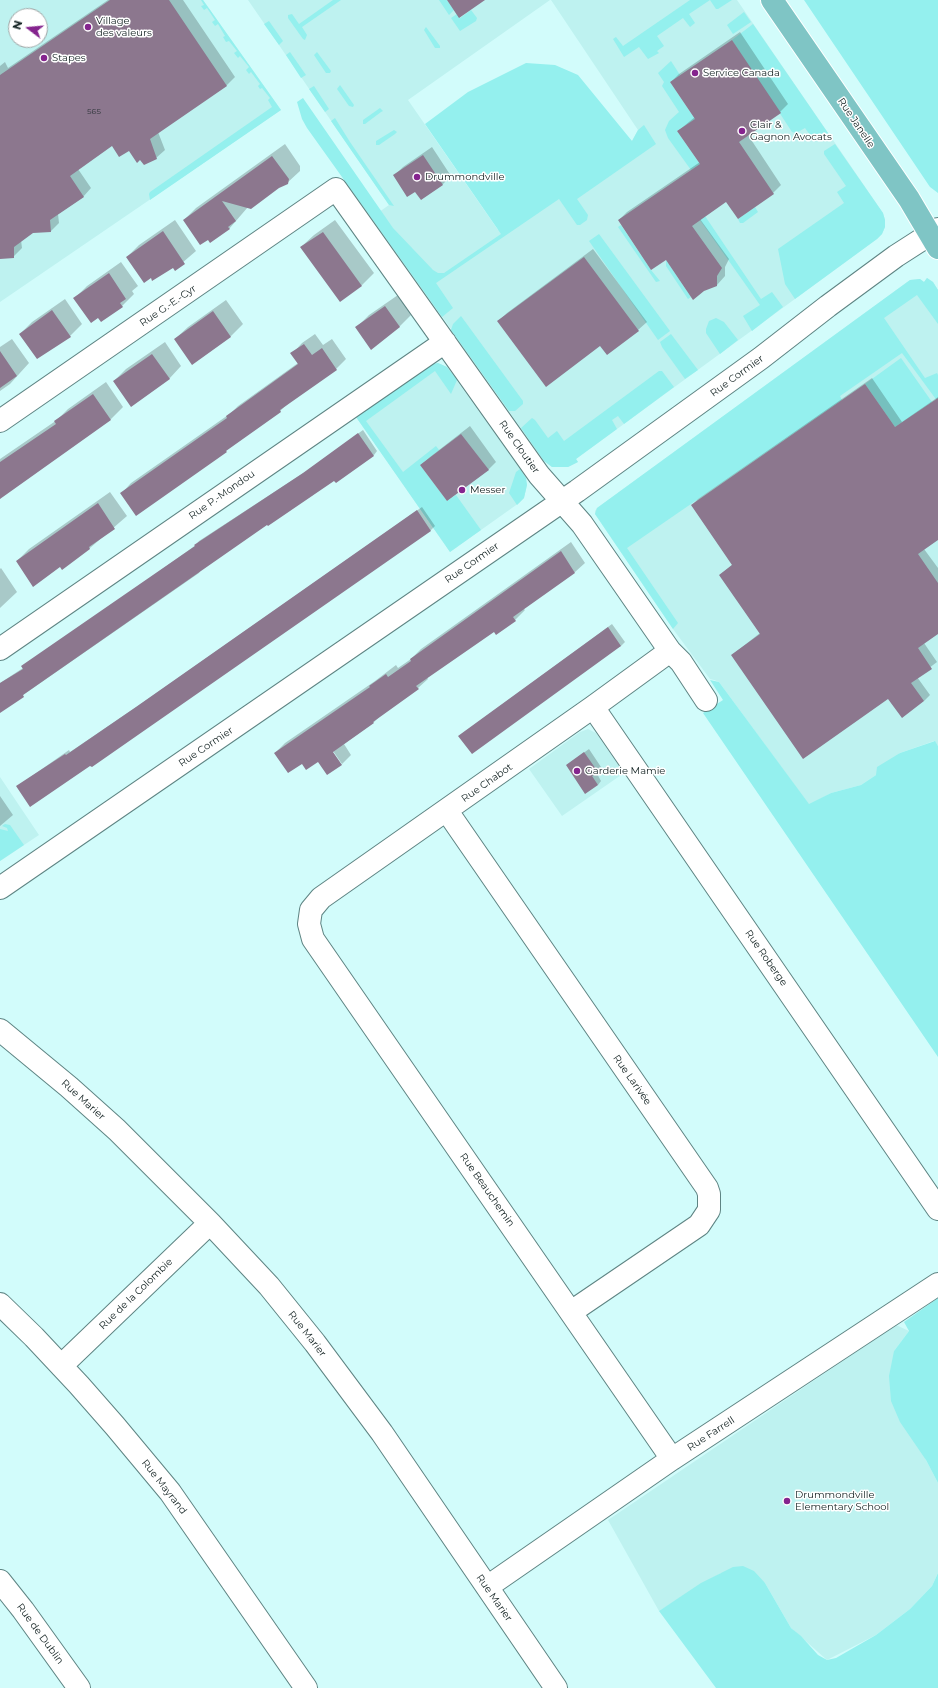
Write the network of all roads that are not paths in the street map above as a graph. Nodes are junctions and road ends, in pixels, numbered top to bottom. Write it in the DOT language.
graph roads {
  1 [pos="772,0"];
  2 [pos="336,190"];
  3 [pos="935,237"];
  4 [pos="445,342"];
  5 [pos="0,421"];
  6 [pos="563,500"];
  7 [pos="0,649"];
  8 [pos="670,651"];
  9 [pos="706,700"];
  10 [pos="593,707"];
  11 [pos="447,811"];
  12 [pos="0,888"];
  13 [pos="309,918"];
  14 [pos="0,1030"];
  15 [pos="938,1209"];
  16 [pos="210,1223"];
  17 [pos="938,1284"];
  18 [pos="0,1304"];
  19 [pos="571,1312"];
  20 [pos="61,1366"];
  21 [pos="672,1460"];
  22 [pos="0,1581"];
  23 [pos="486,1587"];
  24 [pos="78,1688"];
  25 [pos="306,1688"];
  26 [pos="556,1688"];
  1 -- 3 [label="main road, Rue Janelle"];
  2 -- 4 [label="street, Rue Cloutier"];
  2 -- 5 [label="street, Rue G.-E.-Cyr"];
  3 -- 6 [label="street, Rue Cormier"];
  4 -- 6 [label="street, Rue Cloutier"];
  4 -- 7 [label="street, Rue P.-Mondou"];
  6 -- 8 [label="street, Rue Cloutier"];
  6 -- 12 [label="street, Rue Cormier"];
  8 -- 9 [label="street, Rue Cloutier"];
  8 -- 10 [label="street, Rue Chabot"];
  10 -- 11 [label="street, Rue Chabot"];
  10 -- 15 [label="street, Rue Roberge"];
  11 -- 13 [label="street, Rue Chabot"];
  11 -- 19 [label="street, Rue Larivée"];
  13 -- 19 [label="street, Rue Beauchemin"];
  14 -- 16 [label="street, Rue Marier"];
  16 -- 20 [label="street, Rue de la Colombie"];
  16 -- 23 [label="street, Rue Marier"];
  17 -- 21 [label="street, Rue Farrell"];
  18 -- 20 [label="street, Rue Mayrand"];
  19 -- 21 [label="street, Rue Beauchemin"];
  20 -- 25 [label="street, Rue Mayrand"];
  21 -- 23 [label="street, Rue Farrell"];
  22 -- 24 [label="street, Rue de Dublin"];
  23 -- 26 [label="street, Rue Marier"];
}
